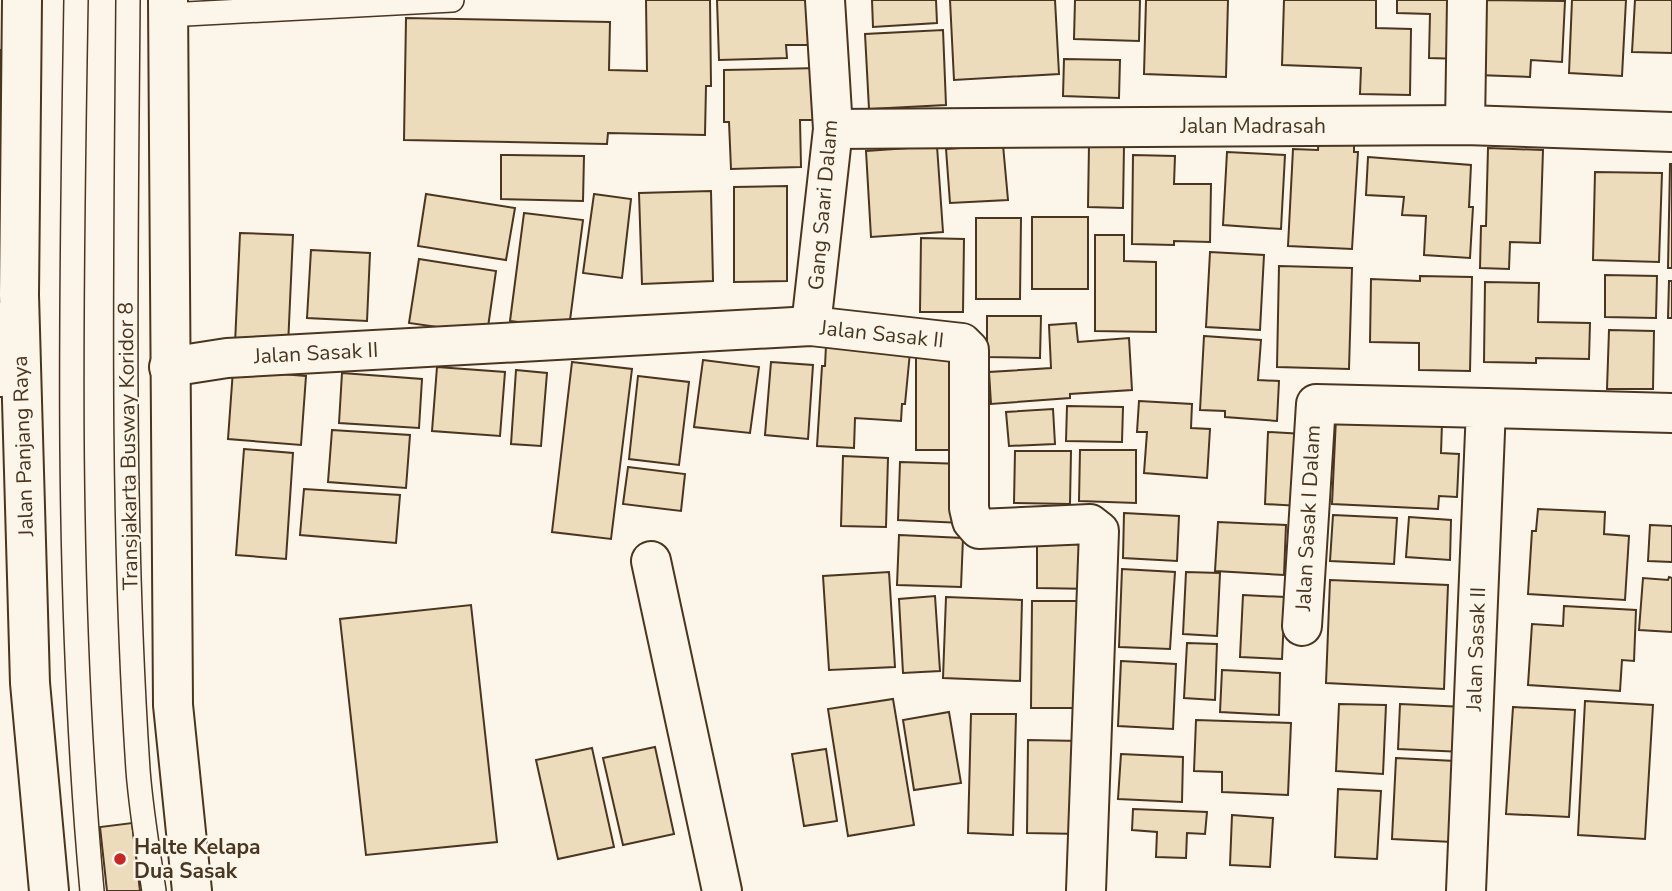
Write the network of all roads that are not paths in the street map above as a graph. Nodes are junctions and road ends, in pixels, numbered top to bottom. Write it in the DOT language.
graph roads {
  1 [pos="22,0"];
  2 [pos="76,0"];
  3 [pos="128,0"];
  4 [pos="452,0"];
  5 [pos="825,0"];
  6 [pos="1467,0"];
  7 [pos="168,8"];
  8 [pos="1465,125"];
  9 [pos="833,129"];
  10 [pos="1672,132"];
  11 [pos="9,177"];
  12 [pos="19,295"];
  13 [pos="811,326"];
  14 [pos="169,367"];
  15 [pos="0,377"];
  16 [pos="1486,408"];
  17 [pos="1672,413"];
  18 [pos="651,561"];
  19 [pos="1302,626"];
  20 [pos="49,891"];
  21 [pos="92,891"];
  22 [pos="154,891"];
  23 [pos="192,891"];
  24 [pos="722,891"];
  25 [pos="1086,891"];
  26 [pos="1466,891"];
  1 -- 11 [label="street, Jalan Panjang Raya"];
  2 -- 21 [label="lane"];
  3 -- 22 [label="lane, Transjakarta Busway Koridor 8"];
  4 -- 7 [label="lane"];
  5 -- 9 [label="street, Gang Saari Dalam"];
  6 -- 8 [label="street"];
  7 -- 14 [label="street"];
  8 -- 9 [label="street, Jalan Madrasah"];
  8 -- 10 [label="street, Jalan Madrasah"];
  9 -- 13 [label="street, Gang Saari Dalam"];
  11 -- 12 [label="street, Jalan Panjang Raya"];
  12 -- 15 [label="street"];
  12 -- 20 [label="street, Jalan Panjang Raya"];
  13 -- 14 [label="street, Jalan Sasak II"];
  13 -- 25 [label="street, Jalan Sasak II"];
  14 -- 23 [label="street"];
  16 -- 17 [label="street"];
  16 -- 19 [label="street, Jalan Sasak I Dalam"];
  16 -- 26 [label="street, Jalan Sasak II"];
  18 -- 24 [label="street"];
}
